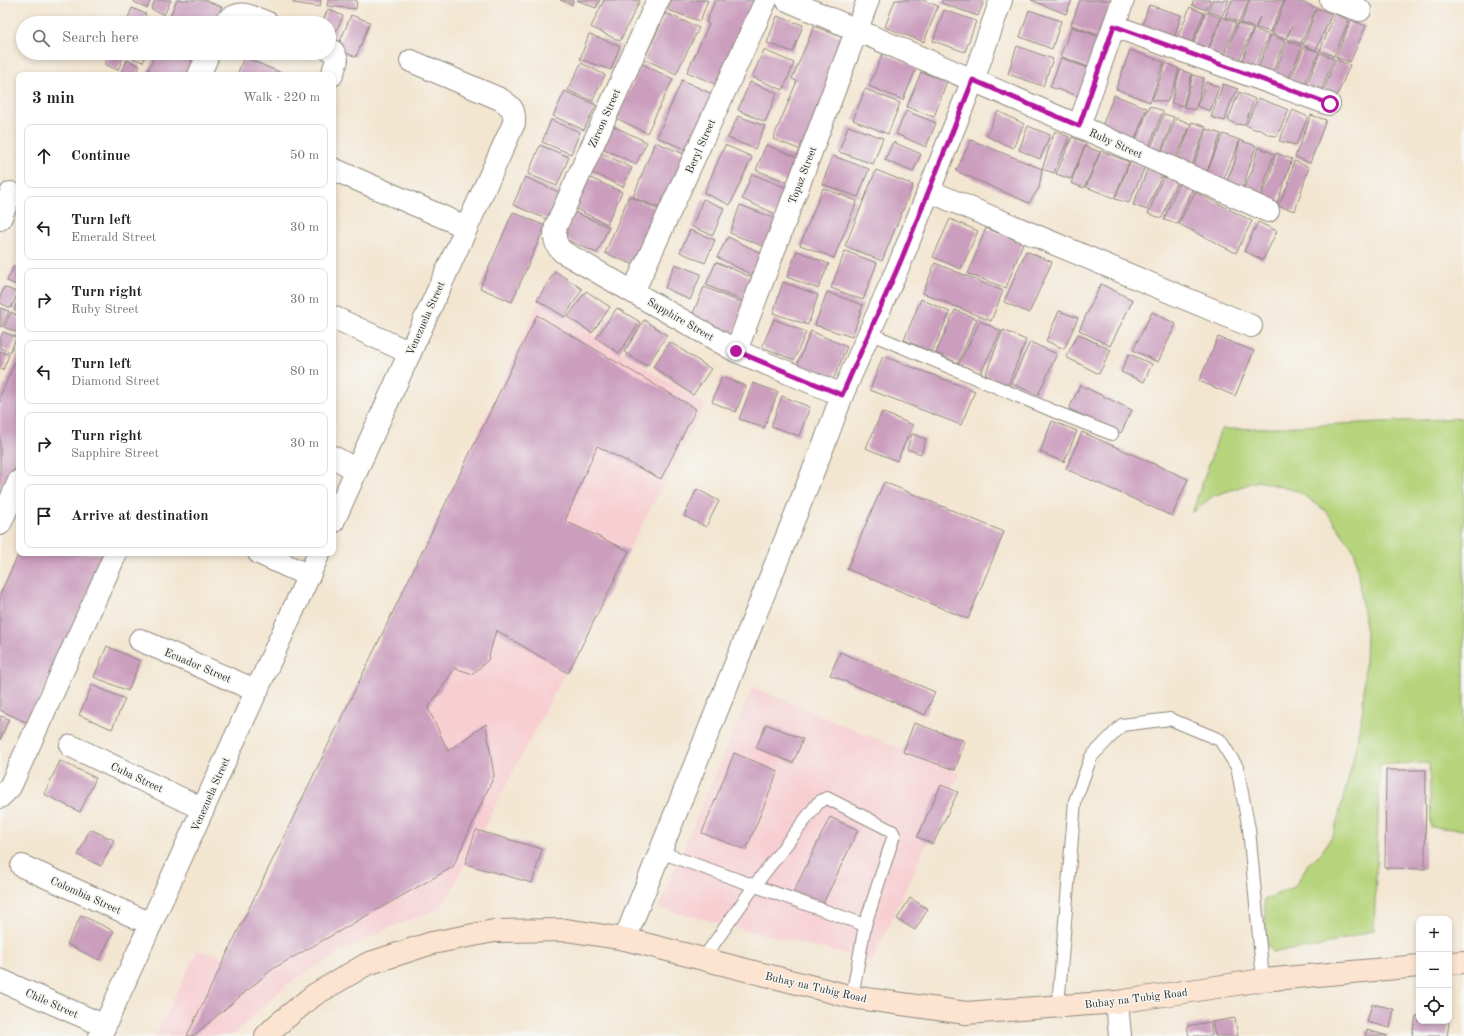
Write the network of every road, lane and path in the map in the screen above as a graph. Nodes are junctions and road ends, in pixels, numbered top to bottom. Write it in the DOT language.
graph roads {
  1 [pos="658,0"];
  2 [pos="766,0"];
  3 [pos="787,0"];
  4 [pos="868,0"];
  5 [pos="1001,0"];
  6 [pos="1122,0"];
  7 [pos="1331,0"];
  8 [pos="1360,10"];
  9 [pos="239,16"];
  10 [pos="251,16"];
  11 [pos="1114,26"];
  12 [pos="857,30"];
  13 [pos="336,58"];
  14 [pos="206,60"];
  15 [pos="411,61"];
  16 [pos="201,72"];
  17 [pos="333,72"];
  18 [pos="973,80"];
  19 [pos="1330,104"];
  20 [pos="1079,126"];
  21 [pos="336,170"];
  22 [pos="929,191"];
  23 [pos="11,193"];
  24 [pos="1268,211"];
  25 [pos="0,219"];
  26 [pos="466,227"];
  27 [pos="554,237"];
  28 [pos="633,292"];
  29 [pos="336,318"];
  30 [pos="1251,326"];
  31 [pos="870,333"];
  32 [pos="736,351"];
  33 [pos="410,353"];
  34 [pos="842,395"];
  35 [pos="1112,434"];
  36 [pos="336,460"];
  37 [pos="357,470"];
  38 [pos="16,488"];
  39 [pos="336,516"];
  40 [pos="0,524"];
  41 [pos="115,556"];
  42 [pos="266,556"];
  43 [pos="318,556"];
  44 [pos="309,576"];
  45 [pos="140,640"];
  46 [pos="257,691"];
  47 [pos="71,746"];
  48 [pos="0,797"];
  49 [pos="203,809"];
  50 [pos="660,852"];
  51 [pos="22,866"];
  52 [pos="755,885"];
  53 [pos="151,924"];
  54 [pos="865,924"];
  55 [pos="625,939"];
  56 [pos="703,959"];
  57 [pos="1464,962"];
  58 [pos="1452,963"];
  59 [pos="1416,966"];
  60 [pos="0,980"];
  61 [pos="1262,980"];
  62 [pos="852,998"];
  63 [pos="1117,1002"];
  64 [pos="1058,1006"];
  65 [pos="102,1031"];
  66 [pos="266,1036"];
  67 [pos="1120,1036"];
  1 -- 27 [label="street, Zircon Street"];
  2 -- 28 [label="street, Beryl Street"];
  3 -- 12 [label="street, Ruby Street"];
  4 -- 12 [label="street, Topaz Street"];
  5 -- 18 [label="street"];
  6 -- 11 [label="street"];
  7 -- 8 [label="street"];
  9 -- 10 [label="street"];
  11 -- 19 [label="street"];
  11 -- 20 [label="street"];
  12 -- 18 [label="street, Ruby Street"];
  12 -- 32 [label="street, Topaz Street"];
  13 -- 17 [label="street"];
  14 -- 16 [label="street"];
  15 -- 26 [label="street, Venezuela Street"];
  18 -- 20 [label="street, Ruby Street"];
  18 -- 22 [label="street"];
  20 -- 24 [label="street, Ruby Street"];
  21 -- 26 [label="street"];
  22 -- 30 [label="street"];
  22 -- 31 [label="street"];
  23 -- 25 [label="street"];
  26 -- 33 [label="street, Venezuela Street"];
  27 -- 28 [label="street, Sapphire Street"];
  28 -- 32 [label="street, Sapphire Street"];
  29 -- 33 [label="street"];
  31 -- 34 [label="street"];
  31 -- 35 [label="lane"];
  32 -- 34 [label="street, Sapphire Street"];
  33 -- 37 [label="street, Venezuela Street"];
  34 -- 50 [label="street"];
  36 -- 37 [label="street"];
  37 -- 39 [label="street, Venezuela Street"];
  38 -- 40 [label="street"];
  41 -- 48 [label="street"];
  42 -- 44 [label="street"];
  43 -- 44 [label="street, Venezuela Street"];
  44 -- 46 [label="street, Venezuela Street"];
  45 -- 46 [label="street, Ecuador Street"];
  46 -- 49 [label="street, Venezuela Street"];
  47 -- 49 [label="street, Cuba Street"];
  49 -- 53 [label="street, Venezuela Street"];
  50 -- 52 [label="lane"];
  50 -- 55 [label="street"];
  51 -- 53 [label="street, Colombia Street"];
  52 -- 54 [label="lane"];
  52 -- 54 [label="lane"];
  52 -- 56 [label="lane"];
  53 -- 65 [label="street, Venezuela Street"];
  54 -- 62 [label="lane"];
  55 -- 56 [label="main road, Buhay na Tubig Road"];
  55 -- 66 [label="main road, Buhay na Tubig Road"];
  56 -- 62 [label="main road, Buhay na Tubig Road"];
  57 -- 58 [label="main road"];
  59 -- 61 [label="main road, Buhay na Tubig Road"];
  60 -- 65 [label="street, Chile Street"];
  61 -- 63 [label="main road, Buhay na Tubig Road"];
  61 -- 64 [label="lane"];
  62 -- 64 [label="main road, Buhay na Tubig Road"];
  63 -- 64 [label="main road, Buhay na Tubig Road"];
  63 -- 67 [label="street"];
}
